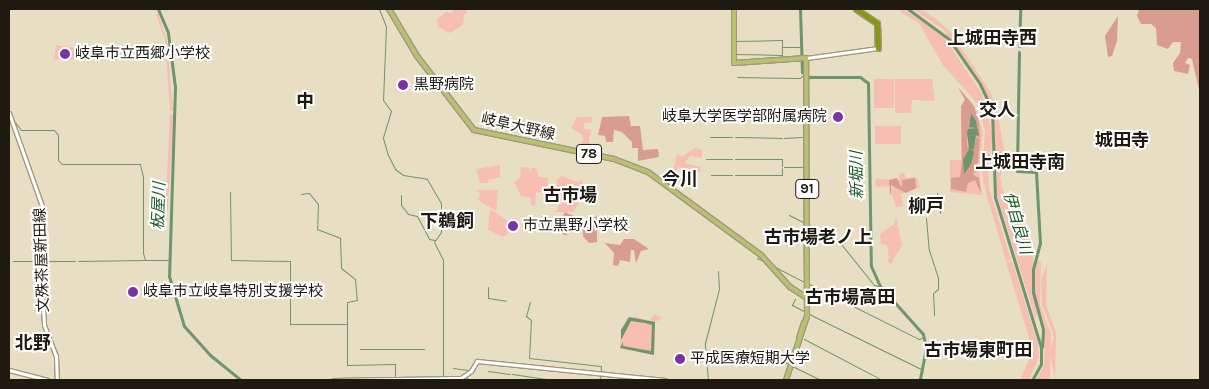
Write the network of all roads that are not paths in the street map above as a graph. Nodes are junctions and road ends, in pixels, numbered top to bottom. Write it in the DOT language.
graph roads {
  1 [pos="389,9"];
  2 [pos="734,9"];
  3 [pos="856,9"];
  4 [pos="860,9"];
  5 [pos="878,48"];
  6 [pos="802,59"];
  7 [pos="9,113"];
  8 [pos="806,298"];
  9 [pos="9,370"];
  10 [pos="48,380"];
  11 [pos="57,380"];
  12 [pos="333,380"];
  13 [pos="665,380"];
  14 [pos="785,380"];
  1 -- 8 [label="main road, 岐阜大野線 / 78"];
  2 -- 6 [label="main road"];
  3 -- 5 [label="highway"];
  4 -- 5 [label="highway"];
  5 -- 6 [label="main road"];
  6 -- 8 [label="main road, 91"];
  7 -- 11 [label="main road, 文殊茶屋新田線"];
  8 -- 14 [label="main road"];
  9 -- 10 [label="main road"];
  12 -- 13 [label="main road"];
}
